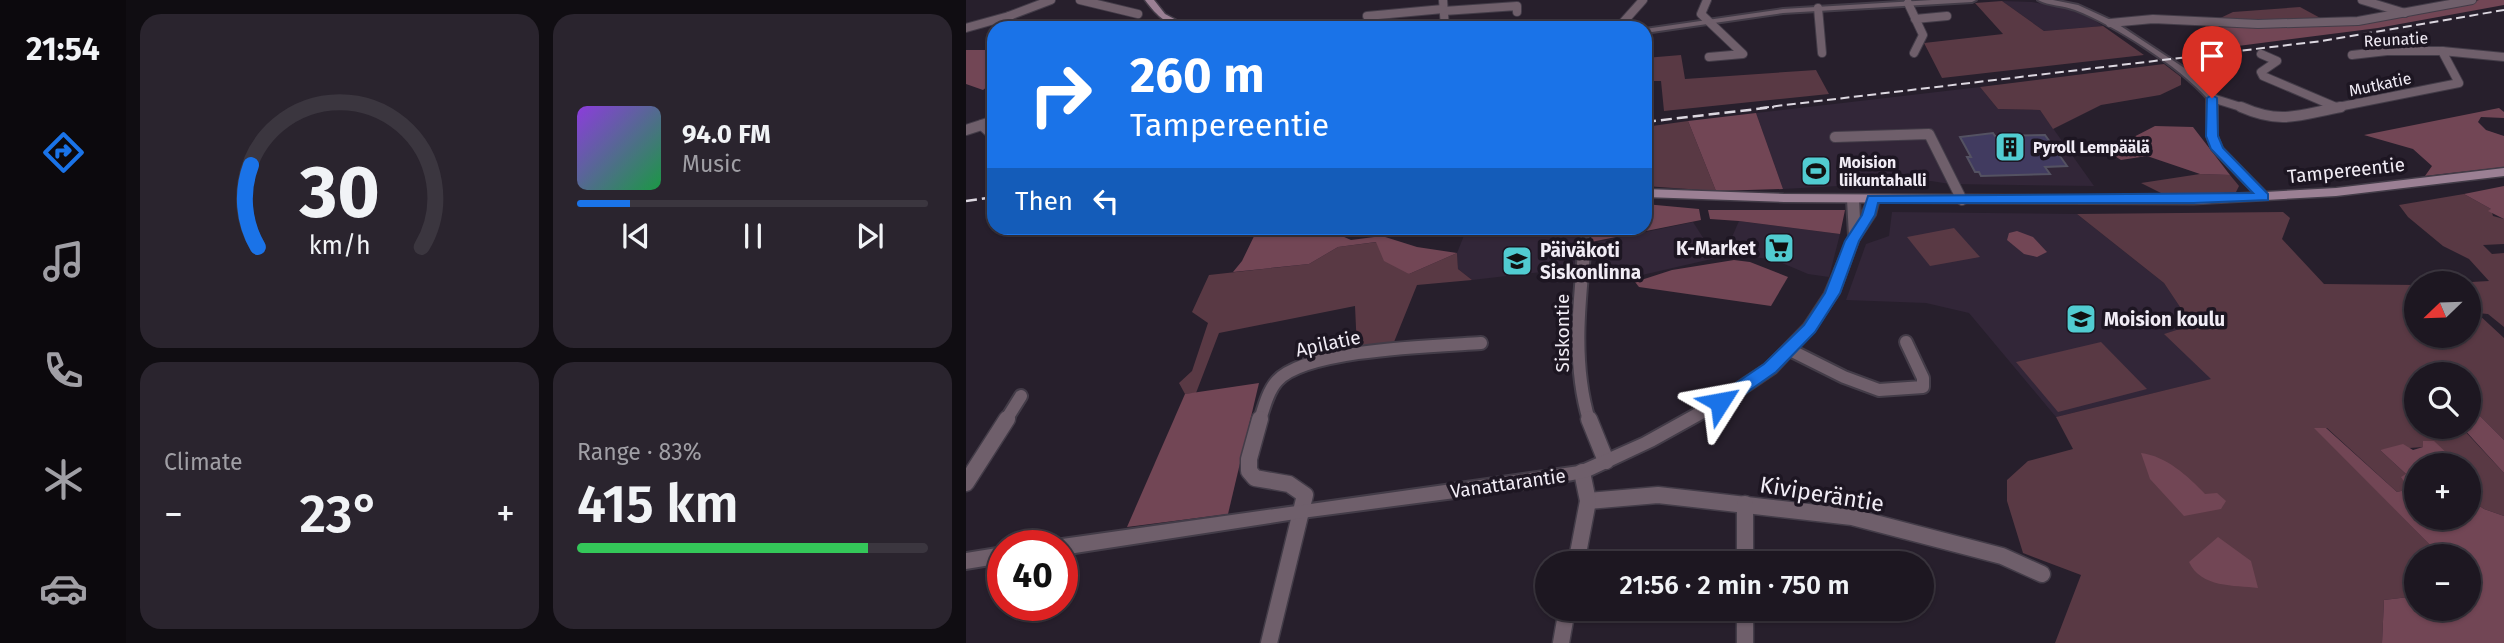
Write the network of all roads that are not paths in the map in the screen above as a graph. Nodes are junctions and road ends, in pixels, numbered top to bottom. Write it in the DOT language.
graph roads {
  1 [pos="1051,0"];
  2 [pos="1080,0"];
  3 [pos="1149,0"];
  4 [pos="1157,0"];
  5 [pos="1443,0"];
  6 [pos="1643,0"];
  7 [pos="1707,0"];
  8 [pos="1972,0"];
  9 [pos="2042,0"];
  10 [pos="2362,0"];
  11 [pos="2472,0"];
  12 [pos="1852,3"];
  13 [pos="1908,3"];
  14 [pos="1818,8"];
  15 [pos="1444,10"];
  16 [pos="1517,12"];
  17 [pos="1138,14"];
  18 [pos="2408,14"];
  19 [pos="1009,16"];
  20 [pos="1367,16"];
  21 [pos="1947,16"];
  22 [pos="1915,19"];
  23 [pos="991,21"];
  24 [pos="1010,21"];
  25 [pos="1172,21"];
  26 [pos="1178,21"];
  27 [pos="1445,21"];
  28 [pos="1624,21"];
  29 [pos="1706,21"];
  30 [pos="987,22"];
  31 [pos="2110,23"];
  32 [pos="966,28"];
  33 [pos="1652,30"];
  34 [pos="2442,51"];
  35 [pos="1822,53"];
  36 [pos="1914,53"];
  37 [pos="2261,54"];
  38 [pos="2352,55"];
  39 [pos="1709,57"];
  40 [pos="2504,57"];
  41 [pos="2212,98"];
  42 [pos="2336,107"];
  43 [pos="987,123"];
  44 [pos="982,125"];
  45 [pos="966,130"];
  46 [pos="987,130"];
  47 [pos="1835,137"];
  48 [pos="2504,172"];
  49 [pos="1652,194"];
  50 [pos="2264,197"];
  51 [pos="1853,199"];
  52 [pos="1873,199"];
  53 [pos="1962,200"];
  54 [pos="1855,235"];
  55 [pos="1585,244"];
  56 [pos="1906,342"];
  57 [pos="1481,343"];
  58 [pos="1790,349"];
  59 [pos="1021,396"];
  60 [pos="1606,461"];
  61 [pos="1582,471"];
  62 [pos="966,483"];
  63 [pos="1588,501"];
  64 [pos="1745,505"];
  65 [pos="1302,511"];
  66 [pos="1078,545"];
  67 [pos="1578,551"];
  68 [pos="1745,551"];
  69 [pos="987,558"];
  70 [pos="966,561"];
  71 [pos="2042,574"];
  72 [pos="1565,621"];
  73 [pos="1745,621"];
  74 [pos="1269,643"];
  75 [pos="1561,643"];
  76 [pos="1745,643"];
  1 -- 19 [label="street"];
  2 -- 17 [label="street"];
  3 -- 25 [label="main road"];
  4 -- 26 [label="main road"];
  5 -- 15 [label="street"];
  6 -- 28 [label="street"];
  7 -- 29 [label="street"];
  8 -- 13 [label="street"];
  9 -- 31 [label="street"];
  10 -- 18 [label="street"];
  11 -- 18 [label="street"];
  12 -- 13 [label="street"];
  12 -- 14 [label="street"];
  13 -- 22 [label="street"];
  14 -- 29 [label="street"];
  14 -- 35 [label="street"];
  15 -- 16 [label="street"];
  15 -- 20 [label="street"];
  15 -- 27 [label="street"];
  18 -- 31 [label="street"];
  19 -- 23 [label="street"];
  19 -- 24 [label="street"];
  21 -- 22 [label="street"];
  22 -- 36 [label="street"];
  29 -- 33 [label="street"];
  29 -- 39 [label="street"];
  30 -- 32 [label="street"];
  31 -- 41 [label="street"];
  34 -- 38 [label="street, Reunatie"];
  34 -- 40 [label="street"];
  34 -- 42 [label="street, Mutkatie"];
  37 -- 42 [label="street"];
  41 -- 42 [label="street, Mutkatie"];
  41 -- 50 [label="street"];
  43 -- 44 [label="street"];
  44 -- 45 [label="street"];
  44 -- 46 [label="street"];
  47 -- 53 [label="street"];
  48 -- 50 [label="main road, Tampereentie"];
  49 -- 51 [label="main road, Tampereentie"];
  50 -- 53 [label="main road, Tampereentie"];
  51 -- 52 [label="main road, Tampereentie"];
  51 -- 54 [label="street, Vanattarantie"];
  52 -- 53 [label="main road, Tampereentie"];
  52 -- 54 [label="street, Vanattarantie"];
  54 -- 58 [label="street, Vanattarantie"];
  55 -- 60 [label="street, Siskontie"];
  56 -- 58 [label="street"];
  57 -- 65 [label="street, Apilatie"];
  58 -- 60 [label="street, Vanattarantie"];
  59 -- 62 [label="street"];
  60 -- 61 [label="street, Vanattarantie"];
  61 -- 63 [label="street"];
  61 -- 65 [label="street, Vanattarantie"];
  63 -- 64 [label="street, Kiviperäntie"];
  63 -- 67 [label="street"];
  64 -- 68 [label="street"];
  64 -- 71 [label="street, Kiviperäntie"];
  65 -- 66 [label="street, Vanattarantie"];
  65 -- 74 [label="street"];
  69 -- 70 [label="street"];
  72 -- 75 [label="street"];
  73 -- 76 [label="street"];
}
